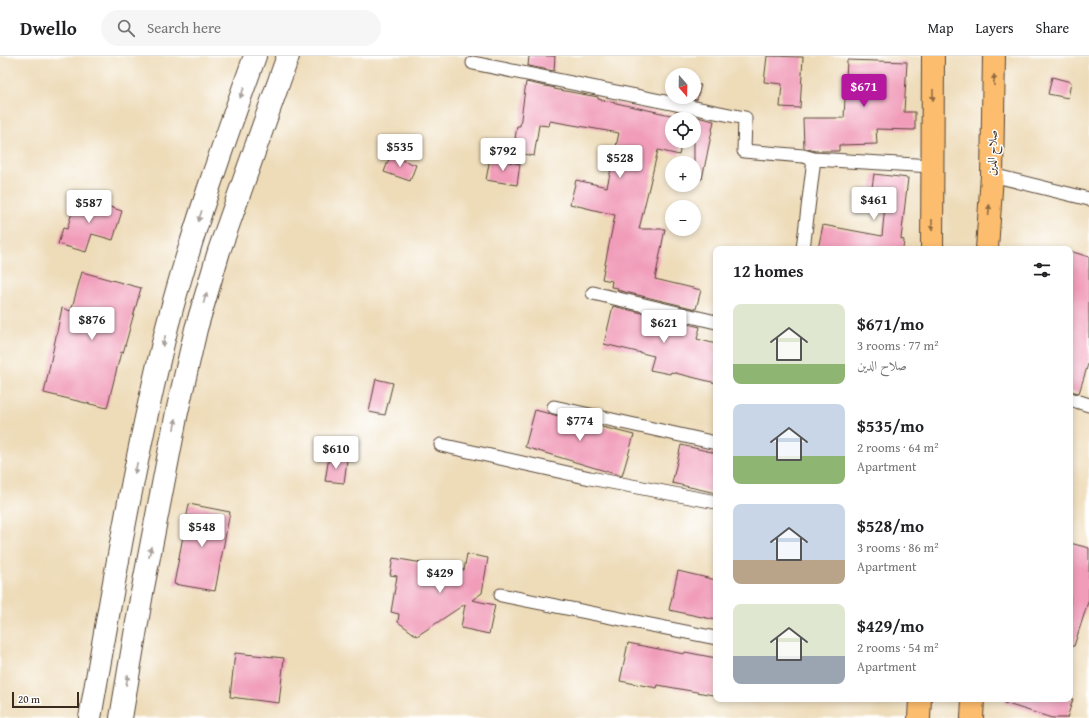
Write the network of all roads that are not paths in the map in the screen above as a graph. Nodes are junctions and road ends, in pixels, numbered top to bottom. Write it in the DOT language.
graph roads {
  1 [pos="255,56"];
  2 [pos="288,56"];
  3 [pos="933,56"];
  4 [pos="994,56"];
  5 [pos="473,63"];
  6 [pos="814,159"];
  7 [pos="932,166"];
  8 [pos="992,176"];
  9 [pos="1089,199"];
  10 [pos="803,246"];
  11 [pos="932,246"];
  12 [pos="987,246"];
  13 [pos="594,293"];
  14 [pos="713,321"];
  15 [pos="1073,400"];
  16 [pos="1089,405"];
  17 [pos="554,407"];
  18 [pos="713,441"];
  19 [pos="442,445"];
  20 [pos="713,501"];
  21 [pos="501,595"];
  22 [pos="713,637"];
  23 [pos="920,702"];
  24 [pos="973,702"];
  25 [pos="90,718"];
  26 [pos="121,718"];
  27 [pos="919,718"];
  28 [pos="972,718"];
  1 -- 25 [label="street, one-way"];
  26 -- 2 [label="street, one-way"];
  3 -- 7 [label="highway, one-way"];
  8 -- 4 [label="highway, صلاح الدين, one-way"];
  5 -- 6 [label="lane"];
  6 -- 7 [label="lane"];
  6 -- 10 [label="lane"];
  7 -- 11 [label="highway, one-way"];
  8 -- 9 [label="lane"];
  12 -- 8 [label="highway, صلاح الدين, one-way"];
  13 -- 14 [label="lane"];
  15 -- 16 [label="lane"];
  17 -- 18 [label="lane"];
  19 -- 20 [label="lane"];
  21 -- 22 [label="lane"];
  23 -- 27 [label="highway"];
  24 -- 28 [label="highway"];
}
